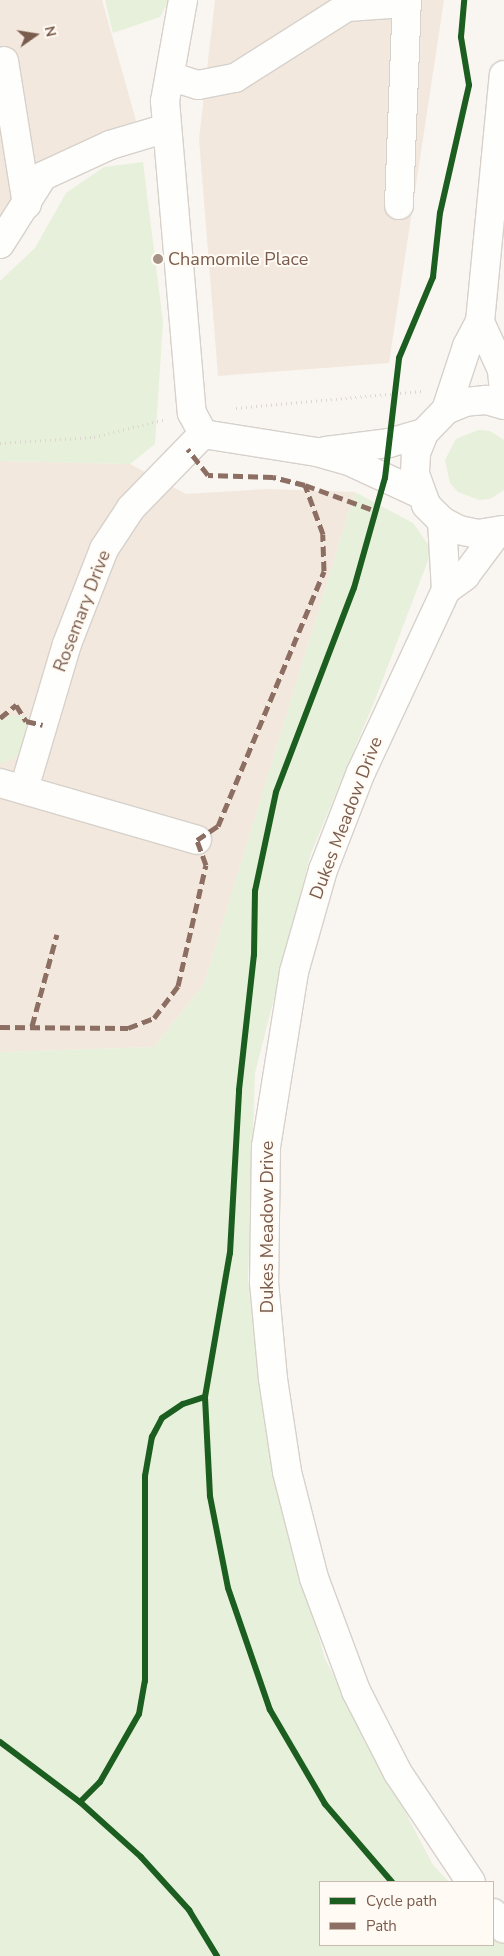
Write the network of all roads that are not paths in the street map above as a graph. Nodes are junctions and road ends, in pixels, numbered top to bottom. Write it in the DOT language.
graph roads {
  1 [pos="183,0"];
  2 [pos="406,2"];
  3 [pos="4,60"];
  4 [pos="504,75"];
  5 [pos="170,76"];
  6 [pos="167,128"];
  7 [pos="27,204"];
  8 [pos="399,205"];
  9 [pos="0,244"];
  10 [pos="480,322"];
  11 [pos="504,391"];
  12 [pos="449,400"];
  13 [pos="504,404"];
  14 [pos="197,424"];
  15 [pos="424,433"];
  16 [pos="317,452"];
  17 [pos="420,494"];
  18 [pos="442,522"];
  19 [pos="500,531"];
  20 [pos="446,590"];
  21 [pos="12,786"];
  22 [pos="197,840"];
  23 [pos="470,1881"];
  24 [pos="494,1915"];
  25 [pos="504,1930"];
  1 -- 5 [label="street"];
  2 -- 5 [label="street"];
  2 -- 8 [label="street"];
  3 -- 7 [label="street"];
  4 -- 10 [label="street"];
  5 -- 6 [label="street"];
  6 -- 7 [label="street"];
  6 -- 14 [label="street"];
  7 -- 9 [label="street"];
  10 -- 11 [label="street"];
  10 -- 12 [label="street"];
  12 -- 13 [label="street"];
  12 -- 15 [label="street"];
  14 -- 16 [label="street"];
  14 -- 21 [label="street, Rosemary Drive"];
  15 -- 16 [label="street"];
  15 -- 17 [label="street"];
  16 -- 17 [label="street"];
  17 -- 18 [label="street"];
  18 -- 19 [label="street"];
  18 -- 20 [label="street, Dukes Meadow Drive"];
  19 -- 20 [label="street, Dukes Meadow Drive"];
  20 -- 23 [label="street, Dukes Meadow Drive"];
  21 -- 22 [label="street, Rosemary Drive"];
  24 -- 25 [label="street"];
}
